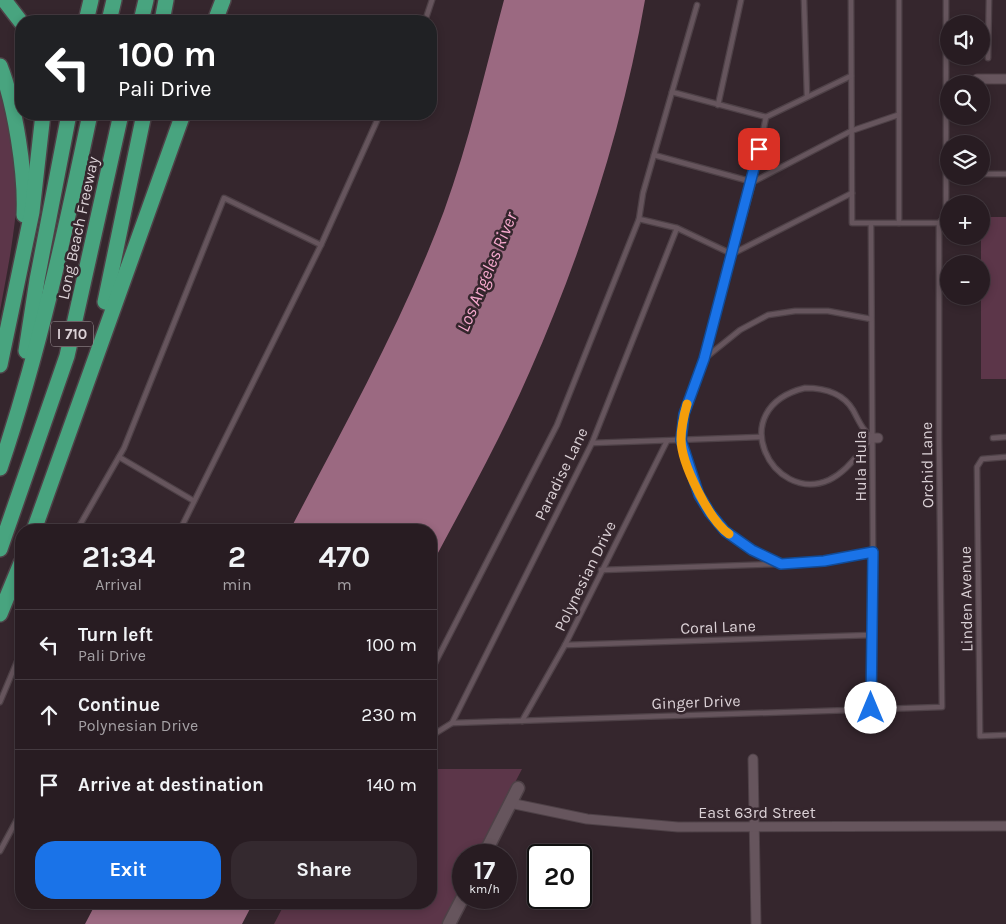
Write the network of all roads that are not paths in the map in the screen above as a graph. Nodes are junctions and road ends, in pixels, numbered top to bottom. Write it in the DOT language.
graph roads {
  1 [pos="4,0"];
  2 [pos="90,0"];
  3 [pos="114,0"];
  4 [pos="146,0"];
  5 [pos="166,0"];
  6 [pos="223,0"];
  7 [pos="432,0"];
  8 [pos="741,0"];
  9 [pos="804,0"];
  10 [pos="851,0"];
  11 [pos="899,0"];
  12 [pos="946,0"];
  13 [pos="989,0"];
  14 [pos="696,6"];
  15 [pos="16,15"];
  16 [pos="87,15"];
  17 [pos="110,15"];
  18 [pos="142,15"];
  19 [pos="163,15"];
  20 [pos="217,15"];
  21 [pos="427,15"];
  22 [pos="989,15"];
  23 [pos="0,66"];
  24 [pos="851,76"];
  25 [pos="990,79"];
  26 [pos="1006,79"];
  27 [pos="672,92"];
  28 [pos="807,96"];
  29 [pos="718,105"];
  30 [pos="898,115"];
  31 [pos="766,116"];
  32 [pos="42,120"];
  33 [pos="68,120"];
  34 [pos="89,120"];
  35 [pos="119,120"];
  36 [pos="143,120"];
  37 [pos="181,120"];
  38 [pos="377,120"];
  39 [pos="851,131"];
  40 [pos="654,155"];
  41 [pos="990,174"];
  42 [pos="1006,174"];
  43 [pos="753,182"];
  44 [pos="852,193"];
  45 [pos="639,219"];
  46 [pos="899,223"];
  47 [pos="939,223"];
  48 [pos="871,224"];
  49 [pos="677,228"];
  50 [pos="321,245"];
  51 [pos="732,254"];
  52 [pos="20,266"];
  53 [pos="871,319"];
  54 [pos="704,359"];
  55 [pos="0,365"];
  56 [pos="85,381"];
  57 [pos="16,420"];
  58 [pos="760,437"];
  59 [pos="876,438"];
  60 [pos="993,438"];
  61 [pos="1006,438"];
  62 [pos="681,440"];
  63 [pos="667,441"];
  64 [pos="592,443"];
  65 [pos="119,457"];
  66 [pos="1006,458"];
  67 [pos="0,468"];
  68 [pos="194,501"];
  69 [pos="36,524"];
  70 [pos="80,524"];
  71 [pos="183,524"];
  72 [pos="0,548"];
  73 [pos="873,552"];
  74 [pos="781,564"];
  75 [pos="601,570"];
  76 [pos="15,578"];
  77 [pos="0,614"];
  78 [pos="872,635"];
  79 [pos="565,645"];
  80 [pos="437,659"];
  81 [pos="15,666"];
  82 [pos="0,702"];
  83 [pos="942,707"];
  84 [pos="871,708"];
  85 [pos="522,721"];
  86 [pos="452,723"];
  87 [pos="437,732"];
  88 [pos="1006,735"];
  89 [pos="753,759"];
  90 [pos="518,788"];
  91 [pos="510,803"];
  92 [pos="15,823"];
  93 [pos="1006,826"];
  94 [pos="753,827"];
  95 [pos="490,844"];
  96 [pos="0,851"];
  97 [pos="457,909"];
  98 [pos="449,924"];
  99 [pos="756,924"];
  1 -- 15 [label="highway"];
  2 -- 16 [label="highway"];
  3 -- 17 [label="highway"];
  4 -- 18 [label="highway"];
  5 -- 19 [label="highway"];
  6 -- 20 [label="highway"];
  7 -- 21 [label="lane"];
  8 -- 29 [label="lane"];
  9 -- 28 [label="lane"];
  10 -- 24 [label="lane"];
  11 -- 30 [label="lane"];
  12 -- 47 [label="lane"];
  13 -- 22 [label="lane"];
  14 -- 27 [label="lane"];
  23 -- 52 [label="highway"];
  24 -- 28 [label="lane"];
  24 -- 39 [label="lane"];
  25 -- 26 [label="street"];
  27 -- 29 [label="lane"];
  27 -- 40 [label="lane"];
  28 -- 31 [label="lane"];
  29 -- 31 [label="lane"];
  30 -- 39 [label="lane"];
  30 -- 46 [label="lane"];
  31 -- 43 [label="lane"];
  32 -- 52 [label="highway"];
  33 -- 57 [label="highway"];
  34 -- 57 [label="highway, Long Beach Freeway / I 710"];
  35 -- 72 [label="highway, Long Beach Freeway / I 710"];
  36 -- 56 [label="highway"];
  37 -- 56 [label="highway"];
  38 -- 50 [label="lane"];
  39 -- 43 [label="lane"];
  39 -- 44 [label="lane"];
  40 -- 43 [label="lane"];
  40 -- 45 [label="lane"];
  41 -- 42 [label="lane"];
  43 -- 51 [label="lane"];
  44 -- 48 [label="lane"];
  44 -- 51 [label="lane"];
  45 -- 49 [label="lane"];
  45 -- 80 [label="lane"];
  46 -- 47 [label="lane"];
  46 -- 48 [label="lane"];
  47 -- 83 [label="lane, Orchid Lane"];
  48 -- 53 [label="lane, Hula Hula"];
  49 -- 51 [label="lane"];
  49 -- 64 [label="lane, Paradise Lane"];
  50 -- 65 [label="lane"];
  50 -- 68 [label="lane"];
  51 -- 54 [label="lane"];
  52 -- 55 [label="highway"];
  53 -- 54 [label="lane"];
  53 -- 59 [label="lane, Hula Hula"];
  54 -- 62 [label="lane"];
  56 -- 69 [label="highway"];
  57 -- 67 [label="highway, Long Beach Freeway / I 710"];
  58 -- 59 [label="lane"];
  58 -- 59 [label="lane"];
  58 -- 62 [label="lane"];
  59 -- 73 [label="lane, Hula Hula"];
  60 -- 61 [label="lane"];
  62 -- 63 [label="lane"];
  62 -- 74 [label="lane"];
  63 -- 64 [label="lane"];
  63 -- 75 [label="lane, Polynesian Drive"];
  64 -- 86 [label="lane, Paradise Lane"];
  65 -- 68 [label="lane"];
  65 -- 70 [label="lane"];
  66 -- 88 [label="lane, Linden Avenue"];
  68 -- 71 [label="lane"];
  73 -- 74 [label="lane"];
  73 -- 78 [label="lane, Hula Hula"];
  74 -- 75 [label="lane"];
  75 -- 79 [label="lane, Polynesian Drive"];
  76 -- 77 [label="highway"];
  78 -- 79 [label="lane, Coral Lane"];
  78 -- 84 [label="lane, Hula Hula"];
  79 -- 85 [label="lane, Polynesian Drive"];
  81 -- 82 [label="lane"];
  83 -- 84 [label="lane, Ginger Drive"];
  84 -- 85 [label="lane, Ginger Drive"];
  85 -- 86 [label="lane, Ginger Drive"];
  86 -- 87 [label="lane"];
  89 -- 94 [label="street"];
  90 -- 91 [label="street"];
  91 -- 94 [label="street, East 63rd Street"];
  91 -- 95 [label="street"];
  92 -- 96 [label="lane"];
  93 -- 94 [label="street, East 63rd Street"];
  94 -- 99 [label="street"];
  97 -- 98 [label="street"];
}
